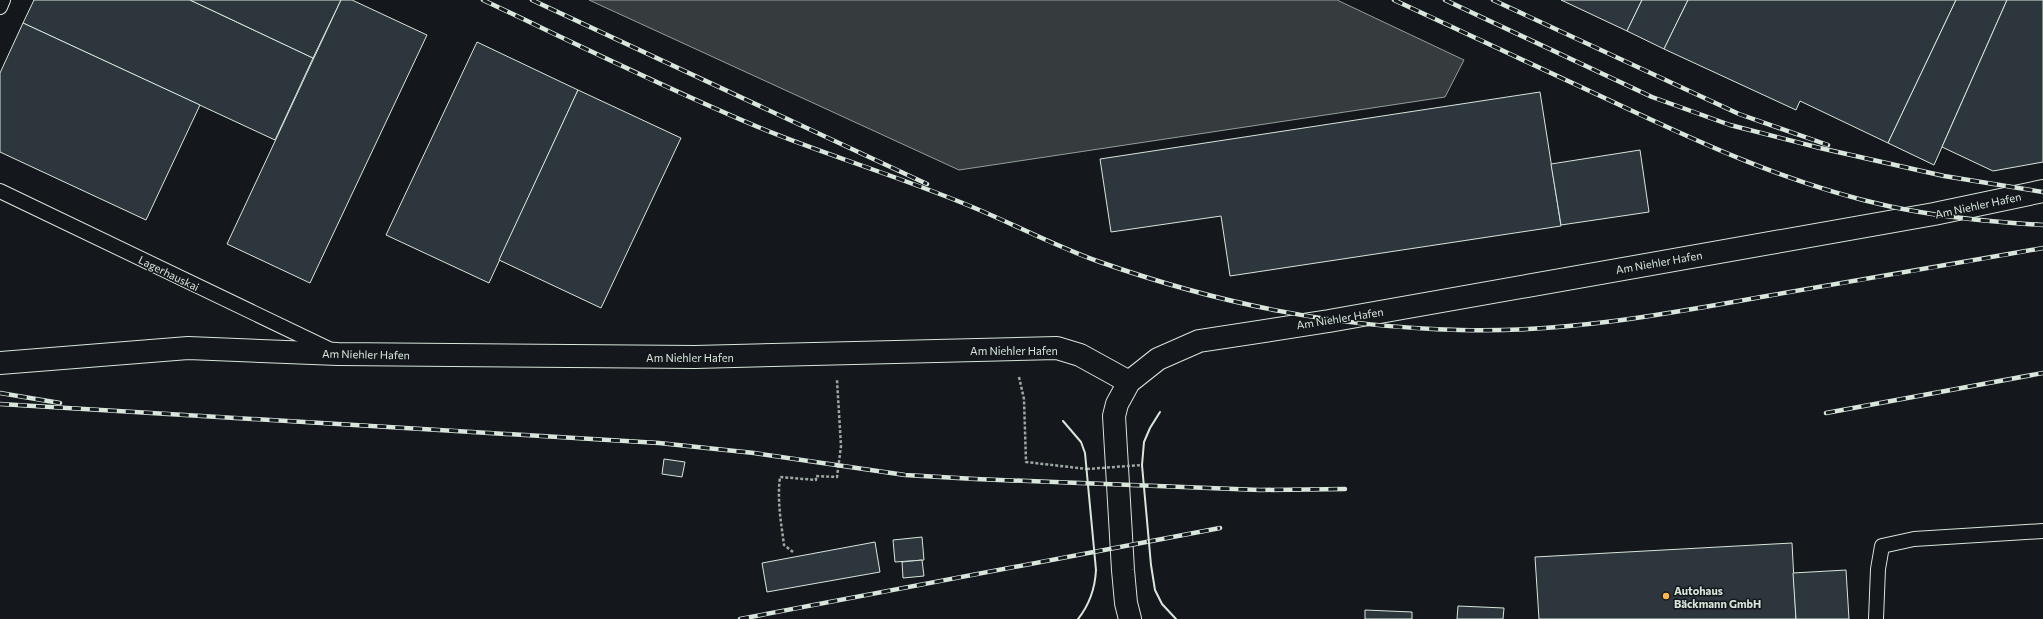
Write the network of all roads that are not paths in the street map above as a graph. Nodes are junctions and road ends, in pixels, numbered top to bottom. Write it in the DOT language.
graph roads {
  1 [pos="3,0"];
  2 [pos="0,7"];
  3 [pos="2043,191"];
  4 [pos="0,192"];
  5 [pos="338,354"];
  6 [pos="0,363"];
  7 [pos="1129,382"];
  8 [pos="2043,531"];
  9 [pos="1130,619"];
  10 [pos="1876,619"];
  1 -- 2 [label="lane"];
  3 -- 7 [label="street, Am Niehler Hafen"];
  4 -- 5 [label="lane, Lagerhauskai"];
  5 -- 6 [label="street, Am Niehler Hafen"];
  5 -- 7 [label="street, Am Niehler Hafen"];
  7 -- 9 [label="street"];
  8 -- 10 [label="lane"];
}
